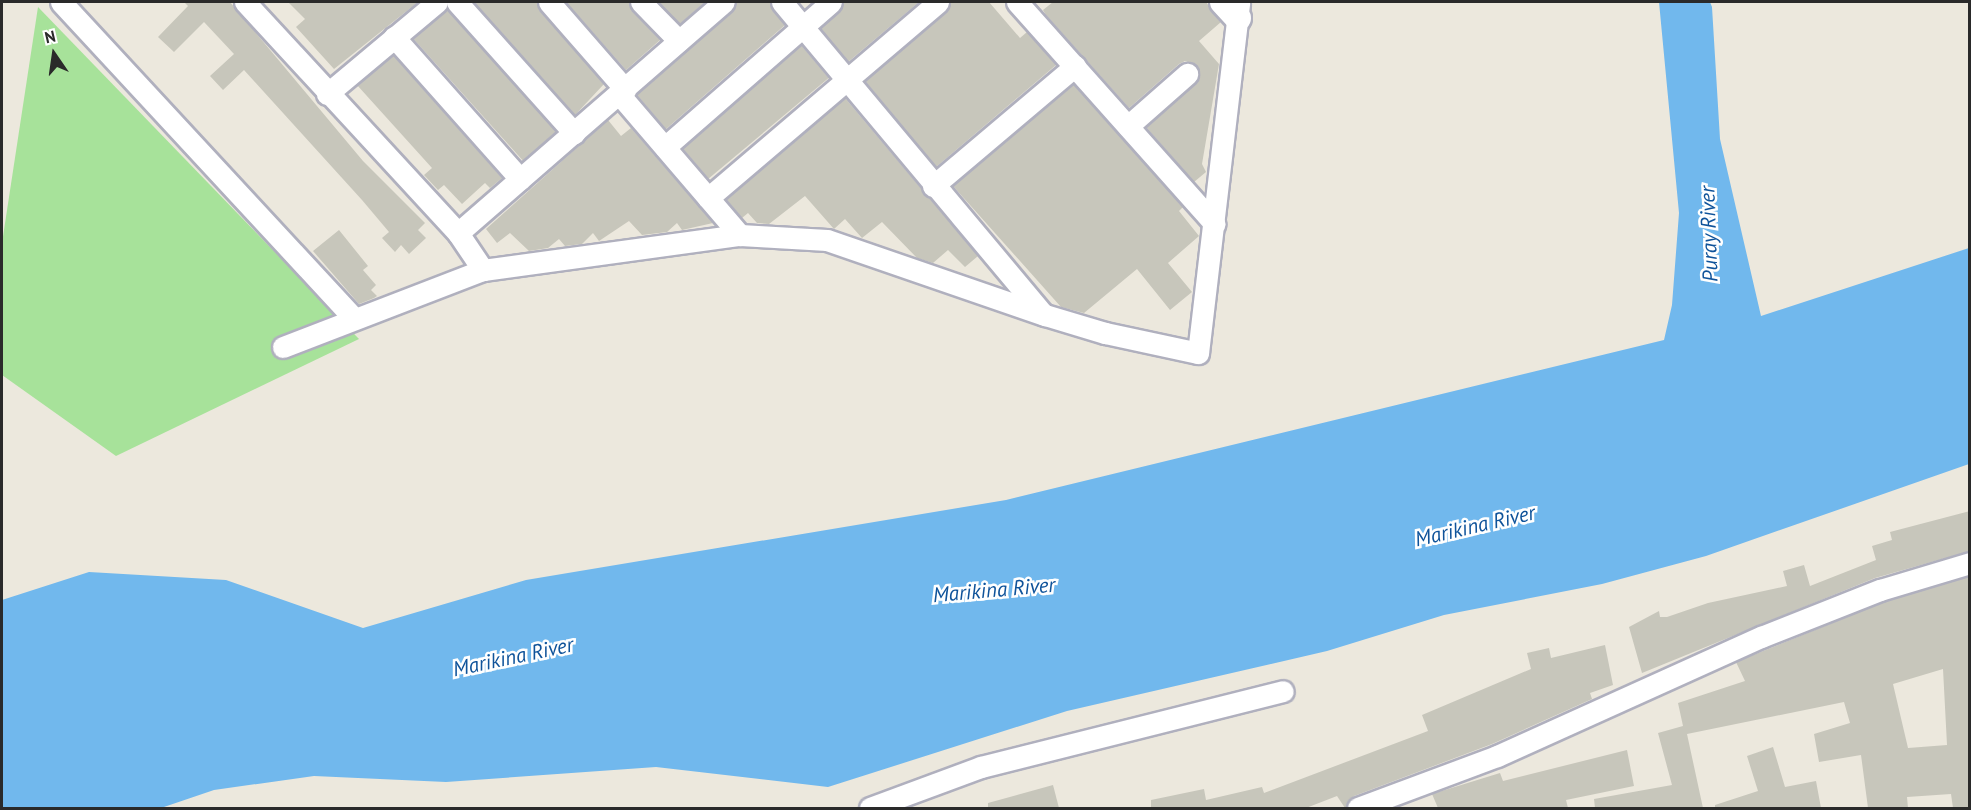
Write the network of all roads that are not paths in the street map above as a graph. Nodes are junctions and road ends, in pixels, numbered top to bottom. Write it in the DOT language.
graph roads {
  1 [pos="61,2"];
  2 [pos="245,2"];
  3 [pos="437,2"];
  4 [pos="458,2"];
  5 [pos="549,2"];
  6 [pos="641,2"];
  7 [pos="724,2"];
  8 [pos="782,2"];
  9 [pos="831,2"];
  10 [pos="938,2"];
  11 [pos="1017,2"];
  12 [pos="1233,7"];
  13 [pos="802,27"];
  14 [pos="394,38"];
  15 [pos="679,41"];
  16 [pos="1075,66"];
  17 [pos="1187,74"];
  18 [pos="847,80"];
  19 [pos="622,91"];
  20 [pos="327,94"];
  21 [pos="1128,126"];
  22 [pos="573,133"];
  23 [pos="665,147"];
  24 [pos="520,179"];
  25 [pos="933,186"];
  26 [pos="708,198"];
  27 [pos="1215,224"];
  28 [pos="458,233"];
  29 [pos="740,235"];
  30 [pos="483,270"];
  31 [pos="1045,315"];
  32 [pos="353,317"];
  33 [pos="283,347"];
  34 [pos="1970,563"];
  35 [pos="1283,691"];
  36 [pos="870,808"];
  37 [pos="1358,808"];
  1 -- 32 [label="street"];
  2 -- 20 [label="street"];
  3 -- 14 [label="street"];
  4 -- 22 [label="street"];
  5 -- 19 [label="street"];
  6 -- 15 [label="street"];
  7 -- 15 [label="street"];
  8 -- 13 [label="street"];
  9 -- 13 [label="street"];
  10 -- 18 [label="street"];
  11 -- 16 [label="street"];
  12 -- 27 [label="street"];
  13 -- 18 [label="street"];
  13 -- 23 [label="street"];
  14 -- 20 [label="street"];
  14 -- 24 [label="street"];
  15 -- 19 [label="street"];
  16 -- 21 [label="street"];
  16 -- 25 [label="street"];
  17 -- 21 [label="street"];
  18 -- 25 [label="street"];
  18 -- 26 [label="street"];
  19 -- 22 [label="street"];
  19 -- 23 [label="street"];
  20 -- 28 [label="street"];
  21 -- 27 [label="street"];
  22 -- 24 [label="street"];
  23 -- 26 [label="street"];
  24 -- 28 [label="street"];
  25 -- 31 [label="street"];
  26 -- 29 [label="street"];
  27 -- 31 [label="street"];
  28 -- 30 [label="street"];
  29 -- 30 [label="street"];
  29 -- 31 [label="street"];
  30 -- 32 [label="street"];
  32 -- 33 [label="street"];
  34 -- 37 [label="street"];
  35 -- 36 [label="street"];
}
